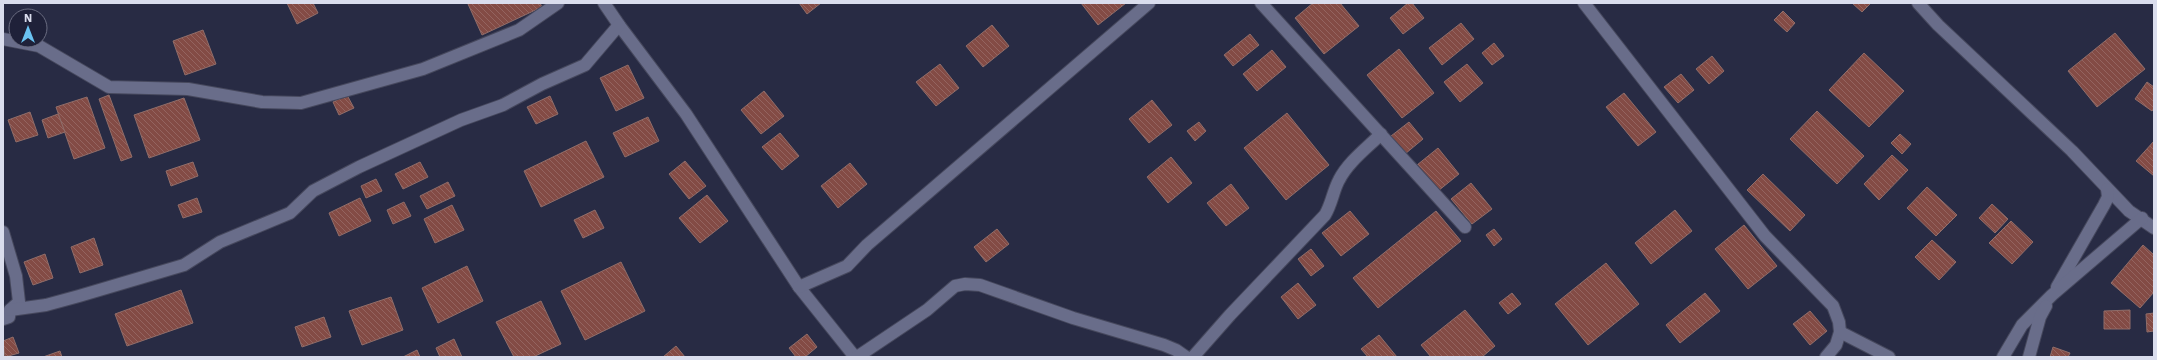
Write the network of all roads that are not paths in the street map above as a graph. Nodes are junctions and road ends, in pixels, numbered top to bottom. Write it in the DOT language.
graph roads {
  1 [pos="558,3"];
  2 [pos="604,3"];
  3 [pos="1149,3"];
  4 [pos="1261,3"];
  5 [pos="1584,3"];
  6 [pos="1918,3"];
  7 [pos="619,26"];
  8 [pos="3,39"];
  9 [pos="1381,134"];
  10 [pos="2107,190"];
  11 [pos="2142,218"];
  12 [pos="1465,227"];
  13 [pos="2154,228"];
  14 [pos="3,232"];
  15 [pos="799,287"];
  16 [pos="2052,295"];
  17 [pos="7,315"];
  18 [pos="1840,332"];
  19 [pos="856,357"];
  20 [pos="1186,357"];
  21 [pos="1193,357"];
  22 [pos="1826,357"];
  23 [pos="1889,357"];
  24 [pos="2003,357"];
  25 [pos="2029,357"];
  1 -- 8 [label="street"];
  2 -- 7 [label="street"];
  3 -- 15 [label="street"];
  4 -- 9 [label="street"];
  5 -- 18 [label="street"];
  6 -- 10 [label="street"];
  7 -- 15 [label="street"];
  7 -- 17 [label="street"];
  9 -- 12 [label="street"];
  9 -- 21 [label="street"];
  10 -- 11 [label="street"];
  10 -- 16 [label="street"];
  11 -- 13 [label="street"];
  11 -- 16 [label="street"];
  14 -- 17 [label="street"];
  15 -- 19 [label="street"];
  16 -- 24 [label="street"];
  16 -- 25 [label="street"];
  18 -- 22 [label="street"];
  18 -- 23 [label="street"];
  19 -- 20 [label="street"];
}
